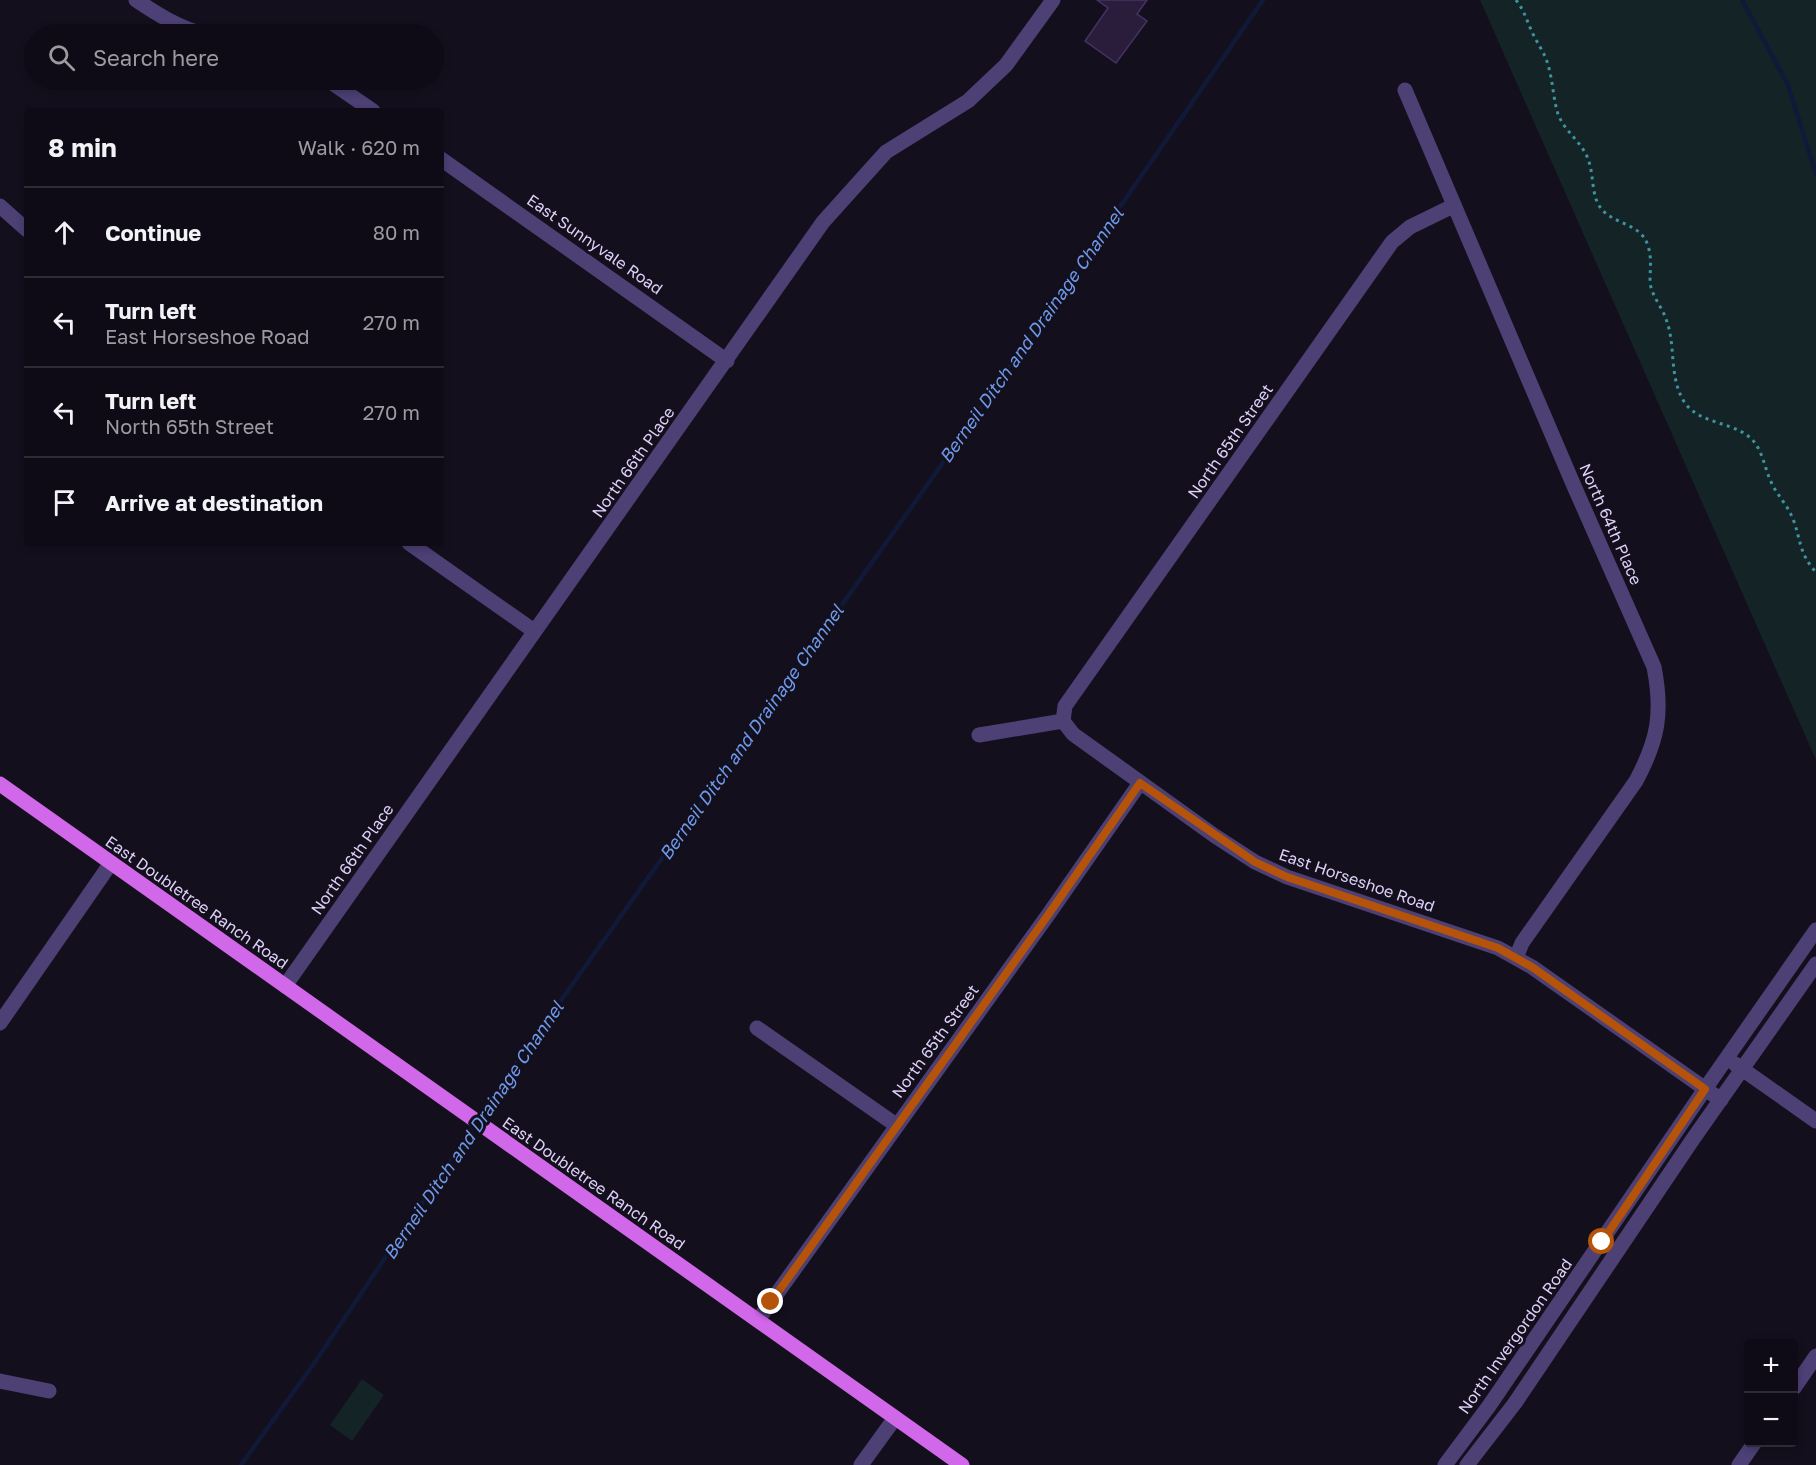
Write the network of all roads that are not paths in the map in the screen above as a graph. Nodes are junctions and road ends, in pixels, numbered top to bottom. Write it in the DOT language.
graph roads {
  1 [pos="136,0"];
  2 [pos="1053,0"];
  3 [pos="176,24"];
  4 [pos="343,90"];
  5 [pos="1405,90"];
  6 [pos="369,108"];
  7 [pos="444,161"];
  8 [pos="0,206"];
  9 [pos="1453,206"];
  10 [pos="24,227"];
  11 [pos="727,361"];
  12 [pos="413,546"];
  13 [pos="534,631"];
  14 [pos="1063,721"];
  15 [pos="979,735"];
  16 [pos="1140,783"];
  17 [pos="0,784"];
  18 [pos="111,863"];
  19 [pos="1816,930"];
  20 [pos="1516,958"];
  21 [pos="1816,964"];
  22 [pos="285,986"];
  23 [pos="0,1023"];
  24 [pos="757,1028"];
  25 [pos="1727,1058"];
  26 [pos="1743,1069"];
  27 [pos="1705,1089"];
  28 [pos="1721,1100"];
  29 [pos="1816,1121"];
  30 [pos="896,1125"];
  31 [pos="758,1320"];
  32 [pos="1538,1335"];
  33 [pos="1555,1345"];
  34 [pos="1816,1356"];
  35 [pos="0,1381"];
  36 [pos="1798,1382"];
  37 [pos="49,1391"];
  38 [pos="895,1418"];
  39 [pos="1752,1447"];
  40 [pos="861,1465"];
  41 [pos="962,1465"];
  42 [pos="1446,1465"];
  43 [pos="1467,1465"];
  44 [pos="1739,1465"];
  1 -- 3 [label="street"];
  2 -- 11 [label="street, North 66th Place"];
  4 -- 6 [label="street"];
  5 -- 9 [label="street, North 64th Place"];
  7 -- 11 [label="street, East Sunnyvale Road"];
  8 -- 10 [label="street"];
  9 -- 14 [label="street, North 65th Street"];
  9 -- 20 [label="street, North 64th Place"];
  11 -- 13 [label="street, North 66th Place"];
  12 -- 13 [label="street"];
  13 -- 22 [label="street, North 66th Place"];
  14 -- 15 [label="street"];
  14 -- 16 [label="street, East Horseshoe Road"];
  16 -- 20 [label="street, East Horseshoe Road"];
  16 -- 30 [label="street, North 65th Street"];
  17 -- 18 [label="main road, East Doubletree Ranch Road"];
  18 -- 22 [label="main road, East Doubletree Ranch Road"];
  18 -- 23 [label="street"];
  19 -- 25 [label="street, North Invergordon Road"];
  20 -- 27 [label="street, East Horseshoe Road"];
  21 -- 26 [label="street"];
  22 -- 31 [label="main road, East Doubletree Ranch Road"];
  24 -- 30 [label="street"];
  25 -- 26 [label="street"];
  25 -- 27 [label="street, North Invergordon Road"];
  26 -- 28 [label="street"];
  26 -- 29 [label="street"];
  27 -- 28 [label="street, East Horseshoe Road"];
  27 -- 32 [label="street, North Invergordon Road"];
  28 -- 33 [label="street"];
  30 -- 31 [label="street, North 65th Street"];
  31 -- 38 [label="main road, East Doubletree Ranch Road"];
  32 -- 33 [label="street"];
  32 -- 42 [label="street, North Invergordon Road"];
  33 -- 43 [label="street"];
  34 -- 36 [label="street"];
  35 -- 37 [label="street"];
  38 -- 40 [label="street"];
  38 -- 41 [label="main road, East Doubletree Ranch Road"];
  39 -- 44 [label="street"];
}
